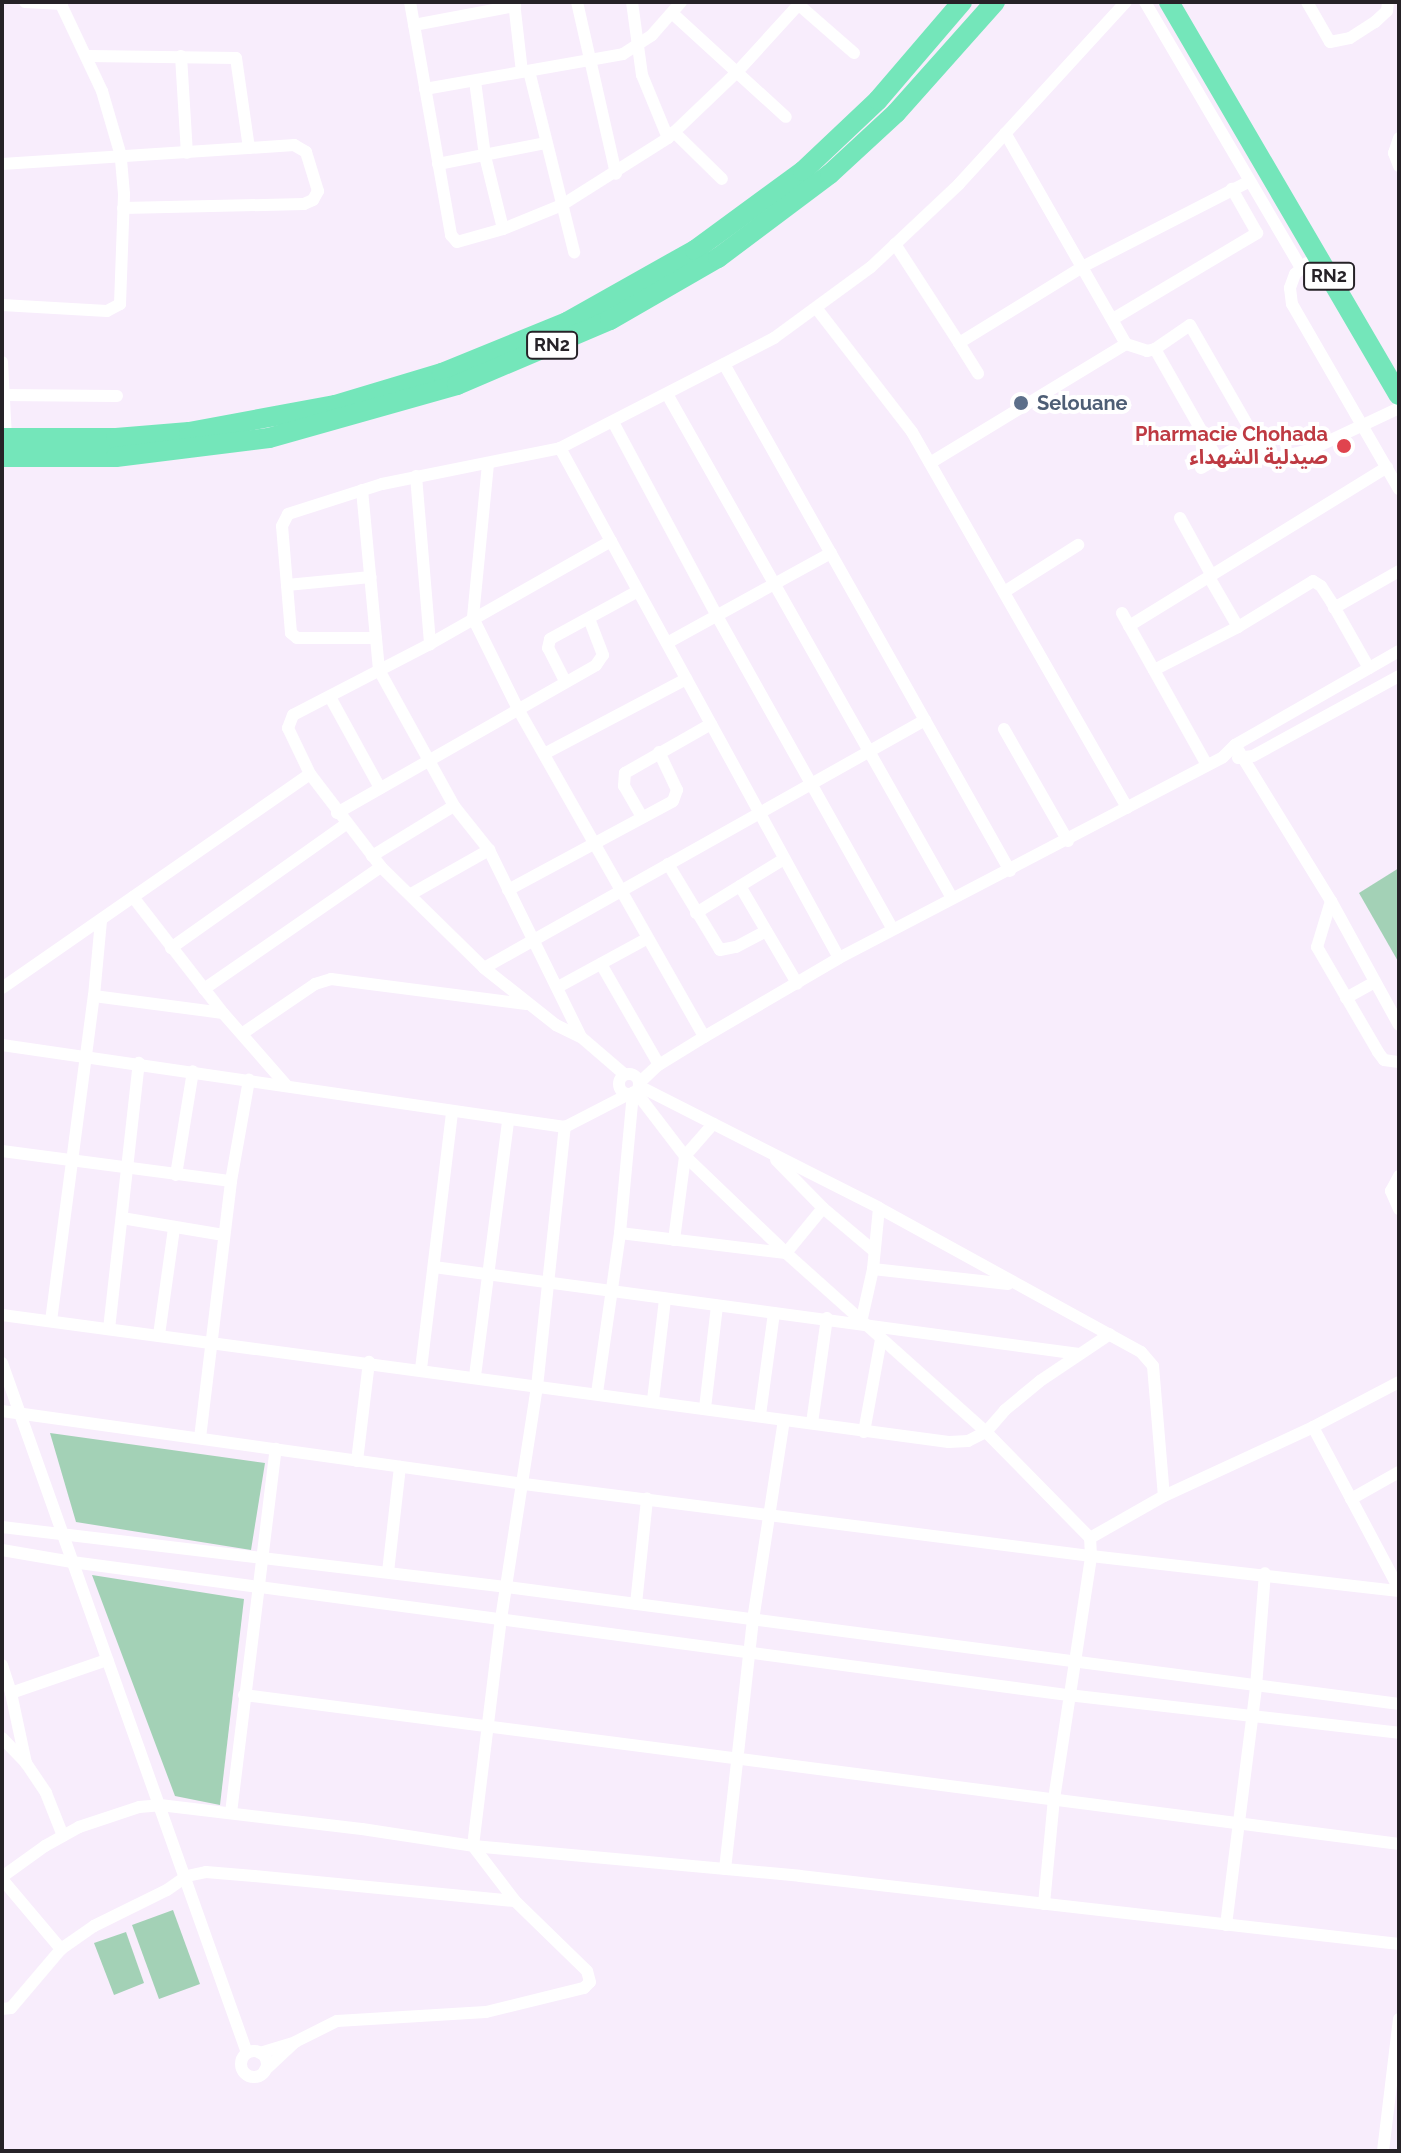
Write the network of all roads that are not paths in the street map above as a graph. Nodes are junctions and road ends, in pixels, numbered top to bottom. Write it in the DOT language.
graph roads {
  1 [pos="25,2"];
  2 [pos="410,2"];
  3 [pos="577,2"];
  4 [pos="632,2"];
  5 [pos="962,2"];
  6 [pos="995,2"];
  7 [pos="1126,2"];
  8 [pos="1145,2"];
  9 [pos="1169,2"];
  10 [pos="1307,2"];
  11 [pos="1388,2"];
  12 [pos="61,3"];
  13 [pos="515,4"];
  14 [pos="796,4"];
  15 [pos="677,7"];
  16 [pos="414,25"];
  17 [pos="636,49"];
  18 [pos="854,53"];
  19 [pos="88,56"];
  20 [pos="181,56"];
  21 [pos="588,60"];
  22 [pos="738,71"];
  23 [pos="526,72"];
  24 [pos="475,81"];
  25 [pos="425,89"];
  26 [pos="786,117"];
  27 [pos="1005,133"];
  28 [pos="671,135"];
  29 [pos="1399,138"];
  30 [pos="545,143"];
  31 [pos="249,148"];
  32 [pos="187,153"];
  33 [pos="121,156"];
  34 [pos="485,156"];
  35 [pos="2,164"];
  36 [pos="438,164"];
  37 [pos="1399,166"];
  38 [pos="616,174"];
  39 [pos="722,179"];
  40 [pos="1248,182"];
  41 [pos="1232,189"];
  42 [pos="562,205"];
  43 [pos="123,208"];
  44 [pos="503,229"];
  45 [pos="895,244"];
  46 [pos="574,252"];
  47 [pos="1316,254"];
  48 [pos="1084,266"];
  49 [pos="1301,268"];
  50 [pos="2,305"];
  51 [pos="817,309"];
  52 [pos="1113,319"];
  53 [pos="959,343"];
  54 [pos="1126,344"];
  55 [pos="1155,349"];
  56 [pos="2,362"];
  57 [pos="724,364"];
  58 [pos="978,374"];
  59 [pos="667,394"];
  60 [pos="4,395"];
  61 [pos="1399,395"];
  62 [pos="117,396"];
  63 [pos="1399,408"];
  64 [pos="613,422"];
  65 [pos="1361,424"];
  66 [pos="1255,437"];
  67 [pos="3,445"];
  68 [pos="560,448"];
  69 [pos="1217,458"];
  70 [pos="930,463"];
  71 [pos="488,464"];
  72 [pos="1387,467"];
  73 [pos="1201,468"];
  74 [pos="416,476"];
  75 [pos="1399,489"];
  76 [pos="362,490"];
  77 [pos="1180,518"];
  78 [pos="611,541"];
  79 [pos="1078,545"];
  80 [pos="831,553"];
  81 [pos="1399,571"];
  82 [pos="371,577"];
  83 [pos="1210,577"];
  84 [pos="287,585"];
  85 [pos="773,585"];
  86 [pos="638,591"];
  87 [pos="1004,592"];
  88 [pos="1334,608"];
  89 [pos="1122,613"];
  90 [pos="717,616"];
  91 [pos="473,618"];
  92 [pos="589,619"];
  93 [pos="1129,626"];
  94 [pos="1238,627"];
  95 [pos="376,638"];
  96 [pos="667,643"];
  97 [pos="430,644"];
  98 [pos="1399,651"];
  99 [pos="1369,668"];
  100 [pos="379,670"];
  101 [pos="1154,670"];
  102 [pos="1399,676"];
  103 [pos="686,679"];
  104 [pos="565,681"];
  105 [pos="330,697"];
  106 [pos="518,709"];
  107 [pos="925,720"];
  108 [pos="711,724"];
  109 [pos="1004,729"];
  110 [pos="1235,745"];
  111 [pos="659,752"];
  112 [pos="867,752"];
  113 [pos="544,754"];
  114 [pos="1223,757"];
  115 [pos="1243,758"];
  116 [pos="429,761"];
  117 [pos="1207,765"];
  118 [pos="310,774"];
  119 [pos="812,783"];
  120 [pos="380,788"];
  121 [pos="454,806"];
  122 [pos="1127,808"];
  123 [pos="337,813"];
  124 [pos="759,813"];
  125 [pos="642,817"];
  126 [pos="345,825"];
  127 [pos="1068,841"];
  128 [pos="595,843"];
  129 [pos="489,850"];
  130 [pos="784,859"];
  131 [pos="376,861"];
  132 [pos="668,864"];
  133 [pos="1010,871"];
  134 [pos="740,886"];
  135 [pos="508,890"];
  136 [pos="621,891"];
  137 [pos="411,894"];
  138 [pos="133,897"];
  139 [pos="952,898"];
  140 [pos="1331,901"];
  141 [pos="696,913"];
  142 [pos="101,920"];
  143 [pos="893,929"];
  144 [pos="766,931"];
  145 [pos="648,938"];
  146 [pos="534,939"];
  147 [pos="171,948"];
  148 [pos="839,958"];
  149 [pos="601,964"];
  150 [pos="484,968"];
  151 [pos="1375,982"];
  152 [pos="797,983"];
  153 [pos="558,987"];
  154 [pos="2,988"];
  155 [pos="204,989"];
  156 [pos="94,996"];
  157 [pos="1346,998"];
  158 [pos="529,1005"];
  159 [pos="223,1013"];
  160 [pos="1399,1025"];
  161 [pos="243,1033"];
  162 [pos="581,1037"];
  163 [pos="704,1037"];
  164 [pos="2,1045"];
  165 [pos="86,1056"];
  166 [pos="1399,1062"];
  167 [pos="139,1063"];
  168 [pos="658,1066"];
  169 [pos="193,1071"];
  170 [pos="249,1080"];
  171 [pos="630,1085"];
  172 [pos="287,1086"];
  173 [pos="452,1112"];
  174 [pos="508,1121"];
  175 [pos="713,1124"];
  176 [pos="565,1127"];
  177 [pos="2,1151"];
  178 [pos="768,1152"];
  179 [pos="685,1156"];
  180 [pos="71,1159"];
  181 [pos="128,1167"];
  182 [pos="176,1175"];
  183 [pos="1399,1176"];
  184 [pos="231,1181"];
  185 [pos="823,1208"];
  186 [pos="879,1208"];
  187 [pos="1399,1209"];
  188 [pos="122,1218"];
  189 [pos="174,1228"];
  190 [pos="620,1233"];
  191 [pos="224,1235"];
  192 [pos="674,1240"];
  193 [pos="874,1251"];
  194 [pos="786,1253"];
  195 [pos="434,1267"];
  196 [pos="873,1269"];
  197 [pos="490,1275"];
  198 [pos="548,1284"];
  199 [pos="1015,1285"];
  200 [pos="612,1291"];
  201 [pos="665,1299"];
  202 [pos="717,1306"];
  203 [pos="774,1313"];
  204 [pos="2,1315"];
  205 [pos="827,1318"];
  206 [pos="51,1321"];
  207 [pos="866,1322"];
  208 [pos="109,1329"];
  209 [pos="1110,1334"];
  210 [pos="159,1335"];
  211 [pos="881,1339"];
  212 [pos="210,1342"];
  213 [pos="1079,1354"];
  214 [pos="369,1362"];
  215 [pos="2,1363"];
  216 [pos="421,1369"];
  217 [pos="475,1376"];
  218 [pos="1399,1382"];
  219 [pos="537,1387"];
  220 [pos="597,1393"];
  221 [pos="653,1400"];
  222 [pos="705,1408"];
  223 [pos="2,1411"];
  224 [pos="20,1414"];
  225 [pos="760,1415"];
  226 [pos="784,1420"];
  227 [pos="812,1423"];
  228 [pos="1313,1427"];
  229 [pos="864,1432"];
  230 [pos="986,1432"];
  231 [pos="200,1438"];
  232 [pos="276,1449"];
  233 [pos="357,1461"];
  234 [pos="400,1467"];
  235 [pos="1399,1472"];
  236 [pos="524,1484"];
  237 [pos="1164,1496"];
  238 [pos="647,1499"];
  239 [pos="1351,1499"];
  240 [pos="770,1514"];
  241 [pos="2,1527"];
  242 [pos="60,1531"];
  243 [pos="1090,1538"];
  244 [pos="2,1550"];
  245 [pos="1091,1556"];
  246 [pos="261,1557"];
  247 [pos="72,1562"];
  248 [pos="388,1572"];
  249 [pos="1265,1573"];
  250 [pos="258,1586"];
  251 [pos="507,1587"];
  252 [pos="1399,1590"];
  253 [pos="636,1604"];
  254 [pos="501,1619"];
  255 [pos="753,1620"];
  256 [pos="749,1651"];
  257 [pos="107,1660"];
  258 [pos="1072,1663"];
  259 [pos="2,1665"];
  260 [pos="1256,1687"];
  261 [pos="11,1693"];
  262 [pos="244,1695"];
  263 [pos="1068,1695"];
  264 [pos="1399,1704"];
  265 [pos="1252,1714"];
  266 [pos="491,1727"];
  267 [pos="1399,1733"];
  268 [pos="2,1738"];
  269 [pos="738,1756"];
  270 [pos="26,1763"];
  271 [pos="1054,1799"];
  272 [pos="160,1805"];
  273 [pos="231,1813"];
  274 [pos="1240,1821"];
  275 [pos="63,1836"];
  276 [pos="1399,1844"];
  277 [pos="473,1846"];
  278 [pos="725,1869"];
  279 [pos="187,1876"];
  280 [pos="2,1878"];
  281 [pos="515,1901"];
  282 [pos="1044,1904"];
  283 [pos="1226,1925"];
  284 [pos="1399,1944"];
  285 [pos="61,1949"];
  286 [pos="2,2009"];
  287 [pos="1399,2019"];
  288 [pos="295,2042"];
  289 [pos="254,2053"];
  290 [pos="265,2070"];
  291 [pos="1383,2151"];
  1 -- 12 [label="street"];
  2 -- 16 [label="street"];
  3 -- 21 [label="street"];
  4 -- 17 [label="street"];
  5 -- 67 [label="highway, RN2"];
  6 -- 67 [label="highway, RN2"];
  7 -- 27 [label="street"];
  8 -- 40 [label="street"];
  9 -- 47 [label="highway, RN2"];
  10 -- 11 [label="street"];
  12 -- 19 [label="street"];
  13 -- 16 [label="street"];
  13 -- 23 [label="street"];
  14 -- 18 [label="street"];
  14 -- 22 [label="street"];
  15 -- 17 [label="street"];
  15 -- 22 [label="street"];
  16 -- 25 [label="street"];
  17 -- 21 [label="street"];
  17 -- 28 [label="street"];
  19 -- 20 [label="street"];
  19 -- 33 [label="street"];
  20 -- 31 [label="street"];
  20 -- 32 [label="street"];
  21 -- 23 [label="street"];
  21 -- 38 [label="street"];
  22 -- 26 [label="street"];
  22 -- 28 [label="street"];
  23 -- 24 [label="street"];
  23 -- 30 [label="street"];
  24 -- 25 [label="street"];
  24 -- 34 [label="street"];
  25 -- 36 [label="street"];
  27 -- 45 [label="street"];
  27 -- 48 [label="street"];
  28 -- 38 [label="street"];
  28 -- 39 [label="street"];
  29 -- 37 [label="street"];
  30 -- 34 [label="street"];
  30 -- 42 [label="street"];
  31 -- 32 [label="street"];
  31 -- 43 [label="street"];
  32 -- 33 [label="street"];
  33 -- 35 [label="street"];
  33 -- 43 [label="street"];
  34 -- 36 [label="street"];
  34 -- 44 [label="street"];
  36 -- 44 [label="street"];
  38 -- 42 [label="street"];
  40 -- 41 [label="street"];
  40 -- 49 [label="street"];
  41 -- 48 [label="street"];
  41 -- 52 [label="street"];
  42 -- 44 [label="street"];
  42 -- 46 [label="street"];
  43 -- 50 [label="street"];
  45 -- 51 [label="street"];
  45 -- 53 [label="street"];
  47 -- 49 [label="street"];
  47 -- 61 [label="highway, RN2"];
  48 -- 52 [label="street"];
  48 -- 53 [label="street"];
  49 -- 65 [label="street"];
  51 -- 57 [label="street"];
  51 -- 70 [label="street"];
  52 -- 54 [label="street"];
  53 -- 58 [label="street"];
  54 -- 55 [label="street"];
  54 -- 70 [label="street"];
  55 -- 66 [label="street"];
  55 -- 69 [label="street"];
  56 -- 60 [label="street"];
  57 -- 59 [label="street"];
  57 -- 80 [label="street"];
  59 -- 64 [label="street"];
  59 -- 85 [label="street"];
  60 -- 62 [label="street"];
  60 -- 67 [label="street"];
  63 -- 65 [label="street"];
  64 -- 68 [label="street"];
  64 -- 90 [label="street"];
  65 -- 66 [label="street"];
  65 -- 72 [label="street"];
  66 -- 69 [label="street"];
  68 -- 71 [label="street"];
  68 -- 78 [label="street"];
  69 -- 73 [label="street"];
  70 -- 87 [label="street"];
  71 -- 74 [label="street"];
  71 -- 91 [label="street"];
  72 -- 75 [label="street"];
  72 -- 83 [label="street"];
  74 -- 76 [label="street"];
  74 -- 97 [label="street"];
  76 -- 82 [label="street"];
  76 -- 84 [label="street"];
  77 -- 83 [label="street"];
  78 -- 86 [label="street"];
  78 -- 91 [label="street"];
  79 -- 87 [label="street"];
  80 -- 85 [label="street"];
  80 -- 107 [label="street"];
  81 -- 88 [label="street"];
  82 -- 84 [label="street"];
  82 -- 95 [label="street"];
  83 -- 93 [label="street"];
  83 -- 94 [label="street"];
  84 -- 95 [label="street"];
  85 -- 90 [label="street"];
  85 -- 112 [label="street"];
  86 -- 92 [label="street"];
  86 -- 96 [label="street"];
  87 -- 122 [label="street"];
  88 -- 94 [label="street"];
  88 -- 99 [label="street"];
  89 -- 93 [label="street"];
  90 -- 96 [label="street"];
  90 -- 119 [label="street"];
  91 -- 97 [label="street"];
  91 -- 106 [label="street"];
  92 -- 104 [label="street"];
  92 -- 104 [label="street"];
  93 -- 101 [label="street"];
  94 -- 101 [label="street"];
  95 -- 100 [label="street"];
  96 -- 103 [label="street"];
  97 -- 100 [label="street"];
  98 -- 99 [label="street"];
  99 -- 110 [label="street"];
  100 -- 105 [label="street"];
  100 -- 116 [label="street"];
  101 -- 117 [label="street"];
  102 -- 115 [label="street"];
  103 -- 108 [label="street"];
  103 -- 113 [label="street"];
  104 -- 106 [label="street"];
  105 -- 118 [label="street"];
  105 -- 120 [label="street"];
  106 -- 113 [label="street"];
  106 -- 116 [label="street"];
  107 -- 112 [label="street"];
  107 -- 133 [label="street"];
  108 -- 111 [label="street"];
  108 -- 124 [label="street"];
  109 -- 127 [label="street"];
  110 -- 114 [label="street"];
  110 -- 115 [label="street"];
  111 -- 125 [label="street"];
  111 -- 125 [label="street"];
  112 -- 119 [label="street"];
  112 -- 139 [label="street"];
  113 -- 128 [label="street"];
  114 -- 115 [label="street"];
  114 -- 117 [label="street"];
  115 -- 140 [label="street"];
  116 -- 120 [label="street"];
  116 -- 121 [label="street"];
  117 -- 122 [label="street"];
  118 -- 123 [label="street"];
  118 -- 138 [label="street"];
  119 -- 124 [label="street"];
  119 -- 143 [label="street"];
  120 -- 123 [label="street"];
  121 -- 129 [label="street"];
  121 -- 131 [label="street"];
  122 -- 127 [label="street"];
  123 -- 126 [label="street"];
  124 -- 130 [label="street"];
  124 -- 132 [label="street"];
  125 -- 128 [label="street"];
  126 -- 131 [label="street"];
  126 -- 147 [label="street"];
  127 -- 133 [label="street"];
  128 -- 135 [label="street"];
  128 -- 136 [label="street"];
  129 -- 135 [label="street"];
  129 -- 137 [label="street"];
  130 -- 134 [label="street"];
  130 -- 148 [label="street"];
  131 -- 137 [label="street"];
  131 -- 155 [label="street"];
  132 -- 136 [label="street"];
  132 -- 141 [label="street"];
  133 -- 139 [label="street"];
  134 -- 141 [label="street"];
  134 -- 144 [label="street"];
  135 -- 146 [label="street"];
  136 -- 145 [label="street"];
  136 -- 146 [label="street"];
  137 -- 150 [label="street"];
  138 -- 142 [label="street"];
  138 -- 147 [label="street"];
  139 -- 143 [label="street"];
  140 -- 151 [label="street"];
  140 -- 157 [label="street"];
  141 -- 144 [label="street"];
  142 -- 154 [label="street"];
  142 -- 156 [label="street"];
  143 -- 148 [label="street"];
  144 -- 152 [label="street"];
  145 -- 149 [label="street"];
  145 -- 163 [label="street"];
  146 -- 150 [label="street"];
  146 -- 153 [label="street"];
  147 -- 155 [label="street"];
  148 -- 152 [label="street"];
  149 -- 153 [label="street"];
  149 -- 168 [label="street"];
  150 -- 158 [label="street"];
  151 -- 157 [label="street"];
  151 -- 160 [label="street"];
  152 -- 163 [label="street"];
  153 -- 162 [label="street"];
  155 -- 159 [label="street"];
  156 -- 159 [label="street"];
  156 -- 165 [label="street"];
  157 -- 166 [label="street"];
  158 -- 161 [label="street"];
  158 -- 162 [label="street"];
  159 -- 161 [label="street"];
  161 -- 172 [label="street"];
  162 -- 171 [label="street"];
  163 -- 168 [label="street"];
  164 -- 165 [label="street"];
  165 -- 167 [label="street"];
  165 -- 180 [label="street"];
  167 -- 169 [label="street"];
  167 -- 181 [label="street"];
  168 -- 171 [label="street"];
  169 -- 170 [label="street"];
  169 -- 182 [label="street"];
  170 -- 172 [label="street"];
  170 -- 184 [label="street"];
  171 -- 175 [label="street"];
  171 -- 176 [label="street"];
  171 -- 179 [label="street"];
  171 -- 190 [label="street"];
  172 -- 173 [label="street"];
  173 -- 174 [label="street"];
  173 -- 195 [label="street"];
  174 -- 176 [label="street"];
  174 -- 197 [label="street"];
  175 -- 178 [label="street"];
  175 -- 179 [label="street"];
  176 -- 198 [label="street"];
  177 -- 180 [label="street"];
  178 -- 185 [label="street"];
  178 -- 186 [label="street"];
  179 -- 192 [label="street"];
  179 -- 194 [label="street"];
  180 -- 181 [label="street"];
  180 -- 206 [label="street"];
  181 -- 182 [label="street"];
  181 -- 188 [label="street"];
  182 -- 184 [label="street"];
  183 -- 187 [label="street"];
  184 -- 191 [label="street"];
  185 -- 193 [label="street"];
  185 -- 194 [label="street"];
  186 -- 193 [label="street"];
  186 -- 199 [label="street"];
  188 -- 189 [label="street"];
  188 -- 208 [label="street"];
  189 -- 191 [label="street"];
  189 -- 210 [label="street"];
  190 -- 192 [label="street"];
  190 -- 200 [label="street"];
  191 -- 212 [label="street"];
  192 -- 194 [label="street"];
  193 -- 196 [label="street"];
  194 -- 207 [label="street"];
  195 -- 197 [label="street"];
  195 -- 216 [label="street"];
  196 -- 199 [label="street"];
  196 -- 207 [label="street"];
  197 -- 198 [label="street"];
  197 -- 217 [label="street"];
  198 -- 200 [label="street"];
  198 -- 219 [label="street"];
  199 -- 209 [label="street"];
  200 -- 201 [label="street"];
  200 -- 220 [label="street"];
  201 -- 202 [label="street"];
  201 -- 221 [label="street"];
  202 -- 203 [label="street"];
  202 -- 222 [label="street"];
  203 -- 205 [label="street"];
  203 -- 225 [label="street"];
  204 -- 206 [label="street"];
  205 -- 207 [label="street"];
  205 -- 227 [label="street"];
  206 -- 208 [label="street"];
  207 -- 211 [label="street"];
  207 -- 213 [label="street"];
  208 -- 210 [label="street"];
  209 -- 213 [label="street"];
  209 -- 237 [label="street"];
  210 -- 212 [label="street"];
  211 -- 229 [label="street"];
  211 -- 230 [label="street"];
  212 -- 214 [label="street"];
  212 -- 231 [label="street"];
  213 -- 230 [label="street"];
  214 -- 216 [label="street"];
  214 -- 233 [label="street"];
  215 -- 224 [label="street"];
  216 -- 217 [label="street"];
  217 -- 219 [label="street"];
  218 -- 228 [label="street"];
  219 -- 220 [label="street"];
  219 -- 236 [label="street"];
  220 -- 221 [label="street"];
  221 -- 222 [label="street"];
  222 -- 225 [label="street"];
  223 -- 224 [label="street"];
  224 -- 231 [label="street"];
  224 -- 242 [label="street"];
  225 -- 226 [label="street"];
  226 -- 227 [label="street"];
  226 -- 240 [label="street"];
  227 -- 229 [label="street"];
  228 -- 237 [label="street"];
  228 -- 239 [label="street"];
  229 -- 230 [label="street"];
  230 -- 243 [label="street"];
  231 -- 232 [label="street"];
  232 -- 233 [label="street"];
  232 -- 246 [label="street"];
  233 -- 234 [label="street"];
  234 -- 236 [label="street"];
  234 -- 248 [label="street"];
  235 -- 239 [label="street"];
  236 -- 238 [label="street"];
  236 -- 251 [label="street"];
  237 -- 243 [label="street"];
  238 -- 240 [label="street"];
  238 -- 253 [label="street"];
  239 -- 252 [label="street"];
  240 -- 245 [label="street"];
  240 -- 255 [label="street"];
  241 -- 242 [label="street"];
  242 -- 246 [label="street"];
  242 -- 247 [label="street"];
  243 -- 245 [label="street"];
  244 -- 247 [label="street"];
  245 -- 249 [label="street"];
  245 -- 258 [label="street"];
  246 -- 248 [label="street"];
  246 -- 250 [label="street"];
  247 -- 250 [label="street"];
  247 -- 257 [label="street"];
  248 -- 251 [label="street"];
  249 -- 252 [label="street"];
  249 -- 260 [label="street"];
  250 -- 254 [label="street"];
  250 -- 262 [label="street"];
  251 -- 253 [label="street"];
  251 -- 254 [label="street"];
  253 -- 255 [label="street"];
  254 -- 256 [label="street"];
  254 -- 266 [label="street"];
  255 -- 256 [label="street"];
  255 -- 258 [label="street"];
  256 -- 263 [label="street"];
  256 -- 269 [label="street"];
  257 -- 261 [label="street"];
  257 -- 272 [label="street"];
  258 -- 260 [label="street"];
  258 -- 263 [label="street"];
  259 -- 261 [label="street"];
  260 -- 264 [label="street"];
  260 -- 265 [label="street"];
  261 -- 270 [label="street"];
  262 -- 266 [label="street"];
  262 -- 273 [label="street"];
  263 -- 265 [label="street"];
  263 -- 271 [label="street"];
  265 -- 267 [label="street"];
  265 -- 274 [label="street"];
  266 -- 269 [label="street"];
  266 -- 277 [label="street"];
  268 -- 270 [label="street"];
  269 -- 271 [label="street"];
  269 -- 278 [label="street"];
  270 -- 275 [label="street"];
  271 -- 274 [label="street"];
  271 -- 282 [label="street"];
  272 -- 273 [label="street"];
  272 -- 275 [label="street"];
  272 -- 279 [label="street"];
  273 -- 277 [label="street"];
  274 -- 276 [label="street"];
  274 -- 283 [label="street"];
  275 -- 280 [label="street"];
  277 -- 278 [label="street"];
  277 -- 281 [label="street"];
  278 -- 282 [label="street"];
  279 -- 281 [label="street"];
  279 -- 285 [label="street"];
  279 -- 289 [label="street"];
  280 -- 285 [label="street"];
  281 -- 288 [label="street"];
  282 -- 283 [label="street"];
  283 -- 284 [label="street"];
  285 -- 286 [label="street"];
  287 -- 291 [label="street"];
  288 -- 289 [label="street"];
  288 -- 290 [label="street"];
  289 -- 290 [label="street"];
  289 -- 290 [label="street"];
}
